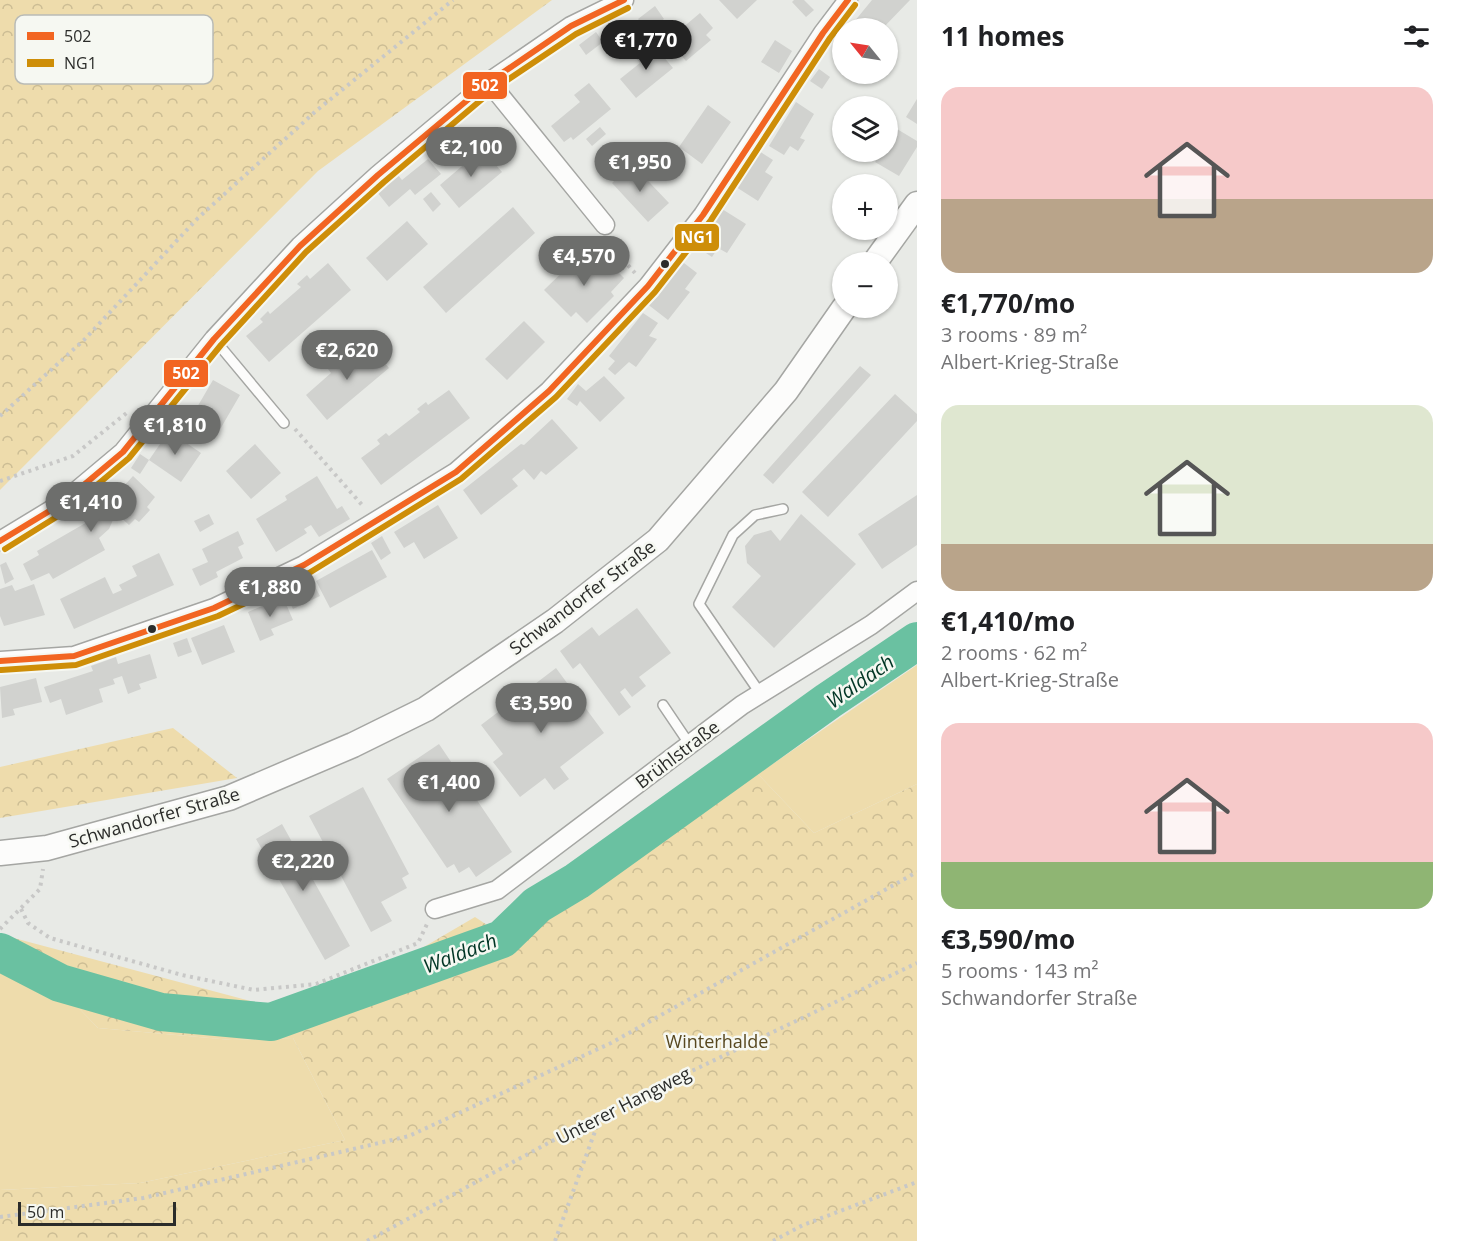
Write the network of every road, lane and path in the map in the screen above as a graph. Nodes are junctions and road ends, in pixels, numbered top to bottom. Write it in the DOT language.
graph roads {
  1 [pos="453,0"];
  2 [pos="624,0"];
  3 [pos="848,0"];
  4 [pos="489,82"];
  5 [pos="917,204"];
  6 [pos="605,225"];
  7 [pos="882,252"];
  8 [pos="648,286"];
  9 [pos="837,318"];
  10 [pos="214,339"];
  11 [pos="136,405"];
  12 [pos="0,411"];
  13 [pos="8,411"];
  14 [pos="0,416"];
  15 [pos="284,423"];
  16 [pos="0,481"];
  17 [pos="783,509"];
  18 [pos="375,521"];
  19 [pos="0,541"];
  20 [pos="917,591"];
  21 [pos="0,661"];
  22 [pos="760,693"];
  23 [pos="663,705"];
  24 [pos="690,745"];
  25 [pos="47,848"];
  26 [pos="0,853"];
  27 [pos="917,872"];
  28 [pos="21,909"];
  29 [pos="435,909"];
  30 [pos="0,929"];
  31 [pos="917,963"];
  32 [pos="602,1114"];
  33 [pos="917,1182"];
  34 [pos="0,1218"];
  35 [pos="367,1241"];
  36 [pos="555,1241"];
  37 [pos="773,1241"];
  1 -- 13 [label="path"];
  2 -- 4 [label="street"];
  3 -- 8 [label="street"];
  4 -- 6 [label="street"];
  4 -- 10 [label="street"];
  5 -- 7 [label="main road"];
  6 -- 8 [label="path"];
  8 -- 18 [label="street"];
  9 -- 25 [label="main road, Schwandorfer Straße"];
  10 -- 15 [label="lane"];
  10 -- 19 [label="street"];
  11 -- 16 [label="path"];
  12 -- 13 [label="path"];
  13 -- 14 [label="path"];
  15 -- 18 [label="path"];
  17 -- 22 [label="lane"];
  18 -- 21 [label="street"];
  20 -- 22 [label="street, Brühlstraße"];
  22 -- 24 [label="street, Brühlstraße"];
  23 -- 24 [label="lane"];
  24 -- 29 [label="street, Brühlstraße"];
  25 -- 26 [label="main road, Schwandorfer Straße"];
  25 -- 28 [label="path"];
  27 -- 34 [label="path"];
  28 -- 29 [label="path"];
  28 -- 30 [label="path"];
  31 -- 32 [label="path, Unterer Hangweg"];
  32 -- 35 [label="path, Unterer Hangweg"];
  32 -- 36 [label="path"];
  33 -- 37 [label="path"];
}
